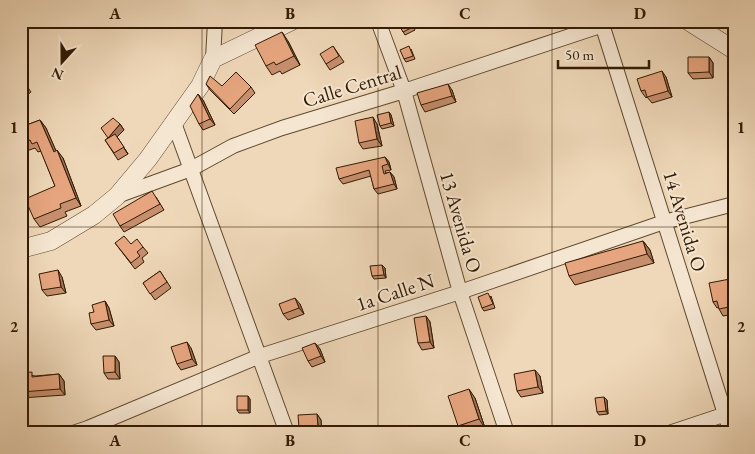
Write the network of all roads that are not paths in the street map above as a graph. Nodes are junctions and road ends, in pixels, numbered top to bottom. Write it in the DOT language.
graph roads {
  1 [pos="215,21"];
  2 [pos="292,21"];
  3 [pos="378,21"];
  4 [pos="688,21"];
  5 [pos="602,23"];
  6 [pos="734,50"];
  7 [pos="213,59"];
  8 [pos="404,91"];
  9 [pos="174,123"];
  10 [pos="191,169"];
  11 [pos="117,196"];
  12 [pos="734,204"];
  13 [pos="664,222"];
  14 [pos="21,249"];
  15 [pos="460,292"];
  16 [pos="260,356"];
  17 [pos="729,413"];
  18 [pos="88,430"];
  19 [pos="73,433"];
  20 [pos="287,433"];
  21 [pos="508,433"];
  22 [pos="669,433"];
  23 [pos="731,433"];
  1 -- 7 [label="street"];
  2 -- 7 [label="street"];
  3 -- 8 [label="street, 13 Avenida O"];
  4 -- 6 [label="street"];
  5 -- 8 [label="street, Calle Central"];
  5 -- 13 [label="street, 14 Avenida O"];
  7 -- 9 [label="street"];
  8 -- 10 [label="street, Calle Central"];
  8 -- 15 [label="street, 13 Avenida O"];
  9 -- 10 [label="street"];
  9 -- 11 [label="street"];
  10 -- 11 [label="street, Calle Central"];
  10 -- 16 [label="street"];
  11 -- 14 [label="street"];
  12 -- 13 [label="street, 1a Calle N"];
  13 -- 15 [label="street, 1a Calle N"];
  13 -- 17 [label="street, 14 Avenida O"];
  15 -- 16 [label="street, 1a Calle N"];
  15 -- 21 [label="street, 13 Avenida O"];
  16 -- 18 [label="street, 1a Calle N"];
  16 -- 20 [label="street"];
  17 -- 22 [label="street"];
  17 -- 23 [label="street, 14 Avenida O"];
  18 -- 19 [label="street, 1a Calle N"];
}
